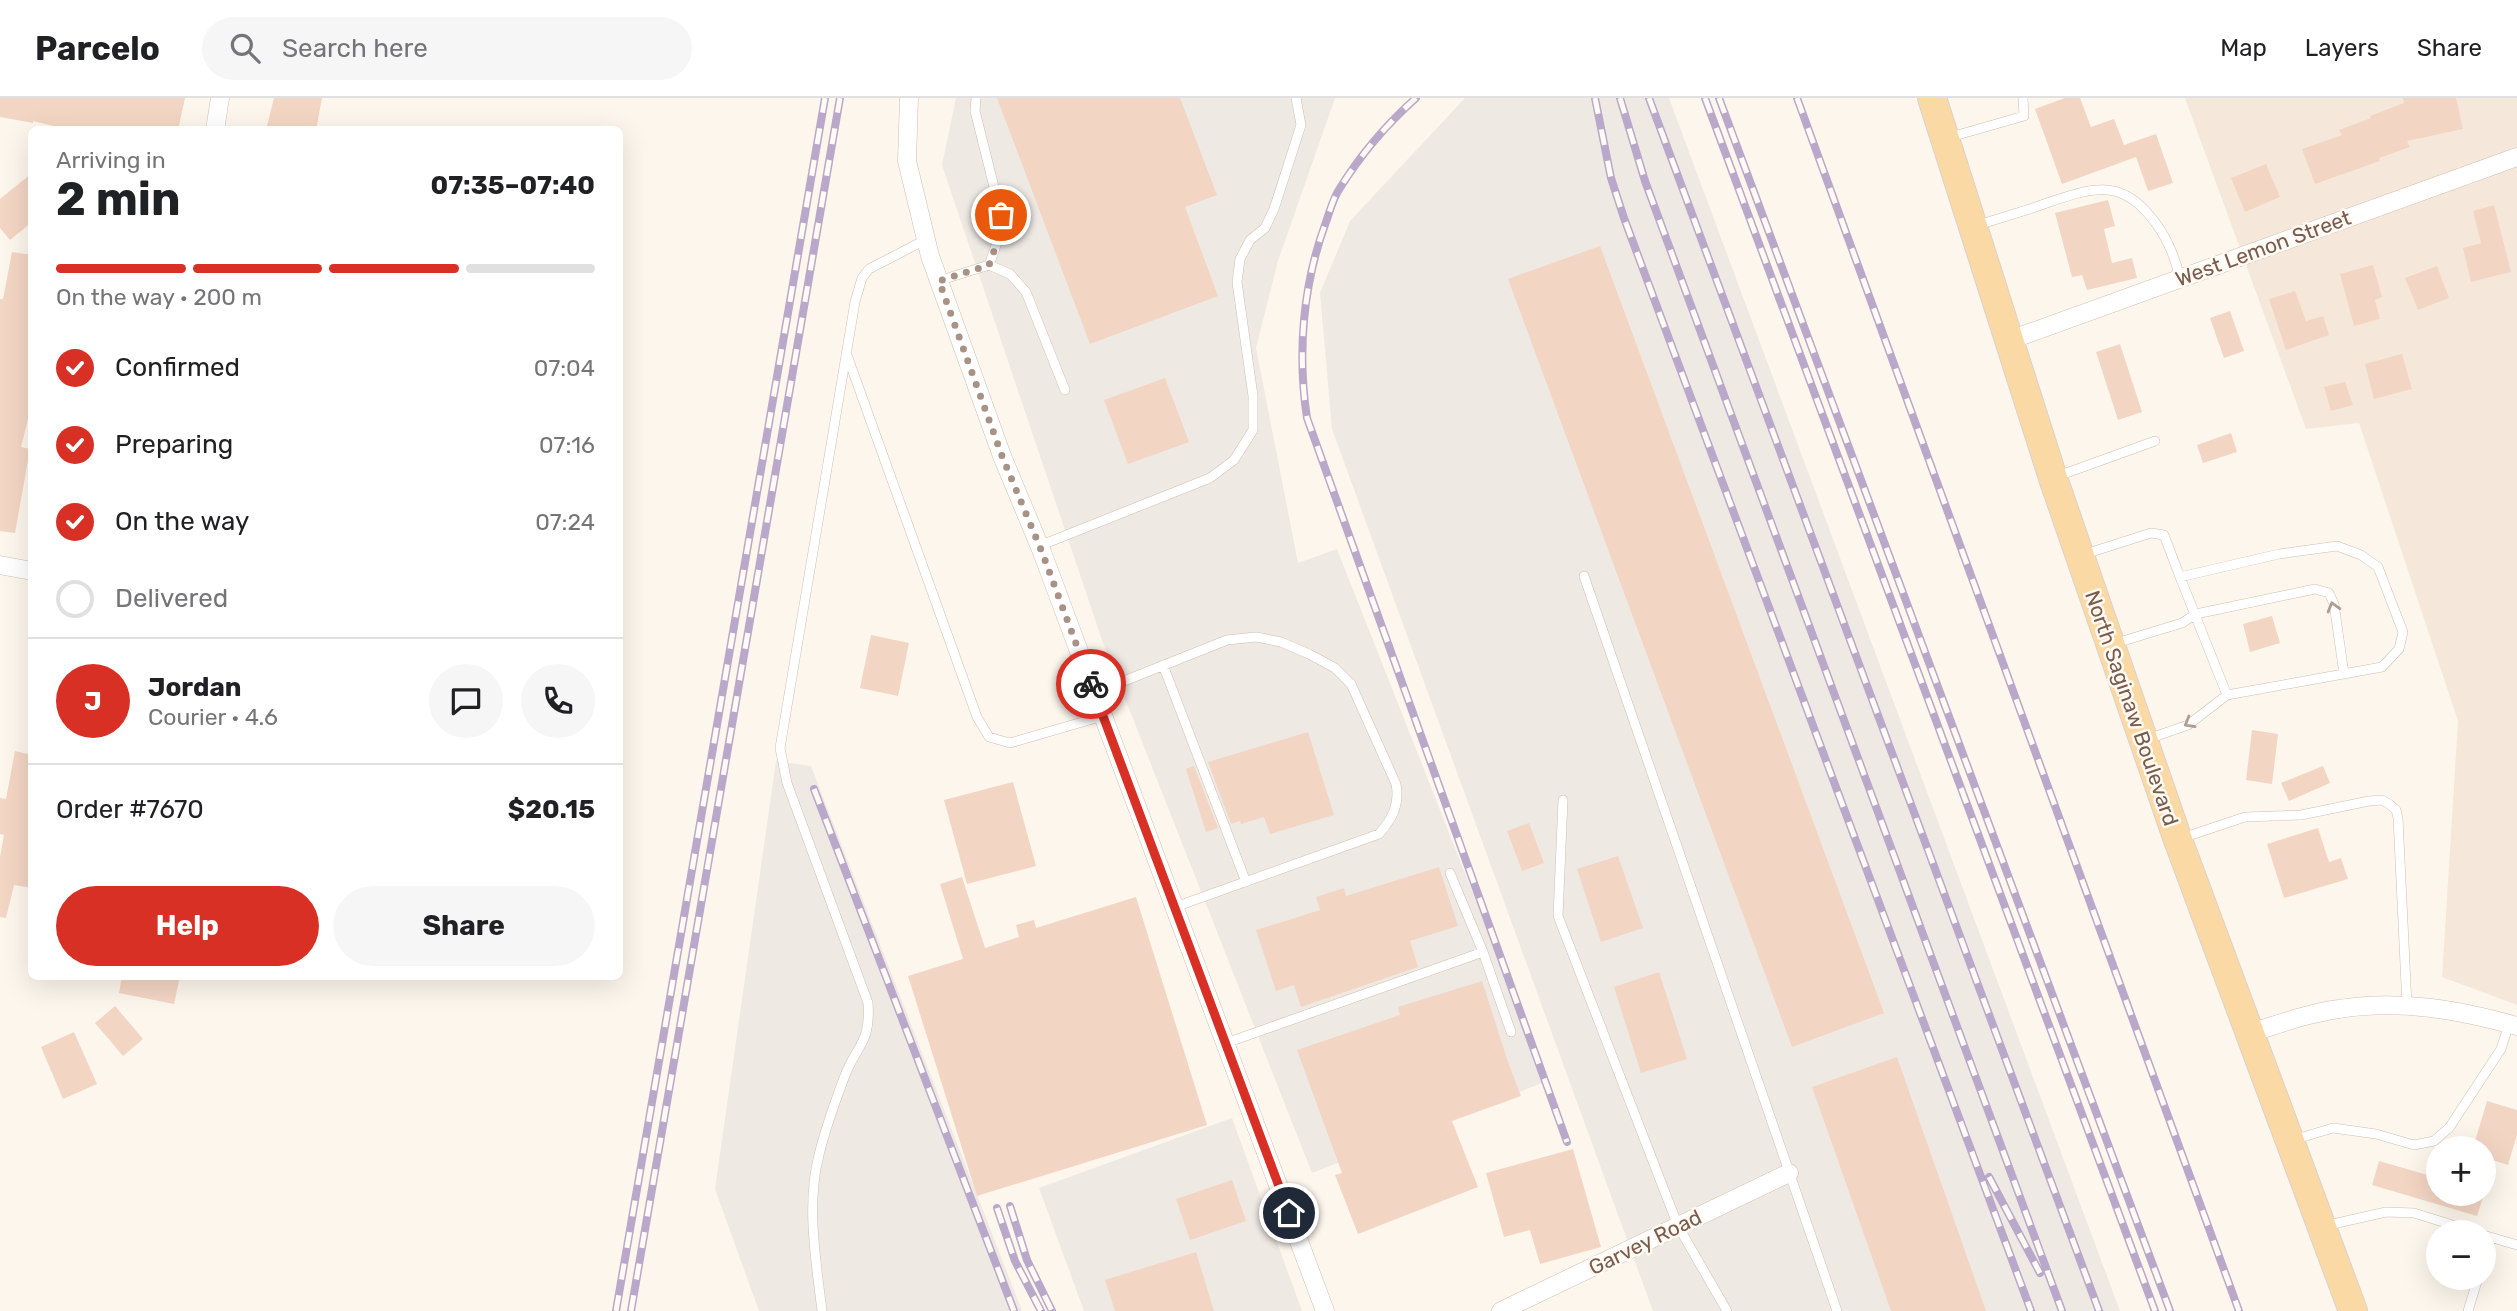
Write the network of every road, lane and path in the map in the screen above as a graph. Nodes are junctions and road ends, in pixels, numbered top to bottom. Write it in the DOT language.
graph roads {
  1 [pos="220,98"];
  2 [pos="909,98"];
  3 [pos="976,98"];
  4 [pos="1296,98"];
  5 [pos="1932,98"];
  6 [pos="2023,98"];
  7 [pos="216,126"];
  8 [pos="1946,139"];
  9 [pos="2517,157"];
  10 [pos="1974,226"];
  11 [pos="925,240"];
  12 [pos="989,265"];
  13 [pos="2180,278"];
  14 [pos="939,281"];
  15 [pos="2010,340"];
  16 [pos="846,353"];
  17 [pos="1065,390"];
  18 [pos="2155,441"];
  19 [pos="2053,478"];
  20 [pos="1039,547"];
  21 [pos="2080,556"];
  22 [pos="0,565"];
  23 [pos="28,570"];
  24 [pos="1584,576"];
  25 [pos="2180,578"];
  26 [pos="2196,614"];
  27 [pos="2111,645"];
  28 [pos="1163,666"];
  29 [pos="2344,674"];
  30 [pos="1094,692"];
  31 [pos="2227,695"];
  32 [pos="1103,716"];
  33 [pos="2145,740"];
  34 [pos="1563,800"];
  35 [pos="2178,840"];
  36 [pos="1450,873"];
  37 [pos="1246,882"];
  38 [pos="1175,907"];
  39 [pos="1483,951"];
  40 [pos="2407,1006"];
  41 [pos="2513,1025"];
  42 [pos="1511,1031"];
  43 [pos="2250,1033"];
  44 [pos="1226,1043"];
  45 [pos="2289,1141"];
  46 [pos="1789,1173"];
  47 [pos="2436,1220"];
  48 [pos="1678,1226"];
  49 [pos="2322,1227"];
  50 [pos="2496,1239"];
  51 [pos="2517,1245"];
  52 [pos="2474,1290"];
  53 [pos="822,1311"];
  54 [pos="1325,1311"];
  55 [pos="1501,1311"];
  56 [pos="1727,1311"];
  57 [pos="1836,1311"];
  58 [pos="2353,1311"];
  59 [pos="2468,1311"];
  1 -- 7 [label="street"];
  2 -- 11 [label="street"];
  3 -- 12 [label="lane"];
  4 -- 20 [label="lane"];
  5 -- 8 [label="main road, North Saginaw Boulevard"];
  6 -- 8 [label="lane"];
  8 -- 10 [label="main road, North Saginaw Boulevard"];
  9 -- 13 [label="street, West Lemon Street"];
  10 -- 13 [label="lane"];
  10 -- 15 [label="main road, North Saginaw Boulevard"];
  11 -- 14 [label="street"];
  11 -- 16 [label="lane"];
  12 -- 14 [label="lane"];
  12 -- 17 [label="lane"];
  13 -- 15 [label="street, West Lemon Street"];
  14 -- 20 [label="street"];
  15 -- 19 [label="main road, North Saginaw Boulevard"];
  16 -- 32 [label="lane"];
  16 -- 53 [label="lane"];
  18 -- 19 [label="lane"];
  19 -- 21 [label="main road, North Saginaw Boulevard"];
  20 -- 30 [label="street"];
  21 -- 25 [label="lane"];
  21 -- 27 [label="main road, North Saginaw Boulevard"];
  22 -- 23 [label="street"];
  24 -- 46 [label="lane"];
  25 -- 26 [label="lane"];
  25 -- 29 [label="lane"];
  26 -- 27 [label="lane"];
  29 -- 26 [label="lane, one-way"];
  26 -- 31 [label="lane"];
  27 -- 33 [label="main road, North Saginaw Boulevard"];
  28 -- 30 [label="lane"];
  28 -- 37 [label="lane"];
  28 -- 37 [label="lane"];
  29 -- 31 [label="lane"];
  30 -- 32 [label="street"];
  31 -- 33 [label="lane, one-way"];
  32 -- 38 [label="street"];
  33 -- 35 [label="main road, North Saginaw Boulevard"];
  34 -- 48 [label="lane"];
  35 -- 40 [label="lane"];
  35 -- 43 [label="main road, North Saginaw Boulevard"];
  36 -- 39 [label="lane"];
  37 -- 38 [label="lane"];
  38 -- 44 [label="street"];
  39 -- 42 [label="lane"];
  39 -- 44 [label="lane"];
  40 -- 41 [label="street"];
  40 -- 43 [label="street"];
  41 -- 45 [label="lane"];
  43 -- 45 [label="main road, North Saginaw Boulevard"];
  44 -- 54 [label="street"];
  45 -- 49 [label="main road, North Saginaw Boulevard"];
  46 -- 48 [label="street, Garvey Road"];
  46 -- 57 [label="lane"];
  47 -- 49 [label="lane"];
  48 -- 55 [label="street, Garvey Road"];
  48 -- 56 [label="lane"];
  49 -- 58 [label="main road, North Saginaw Boulevard"];
  50 -- 51 [label="lane"];
  52 -- 59 [label="lane"];
}
